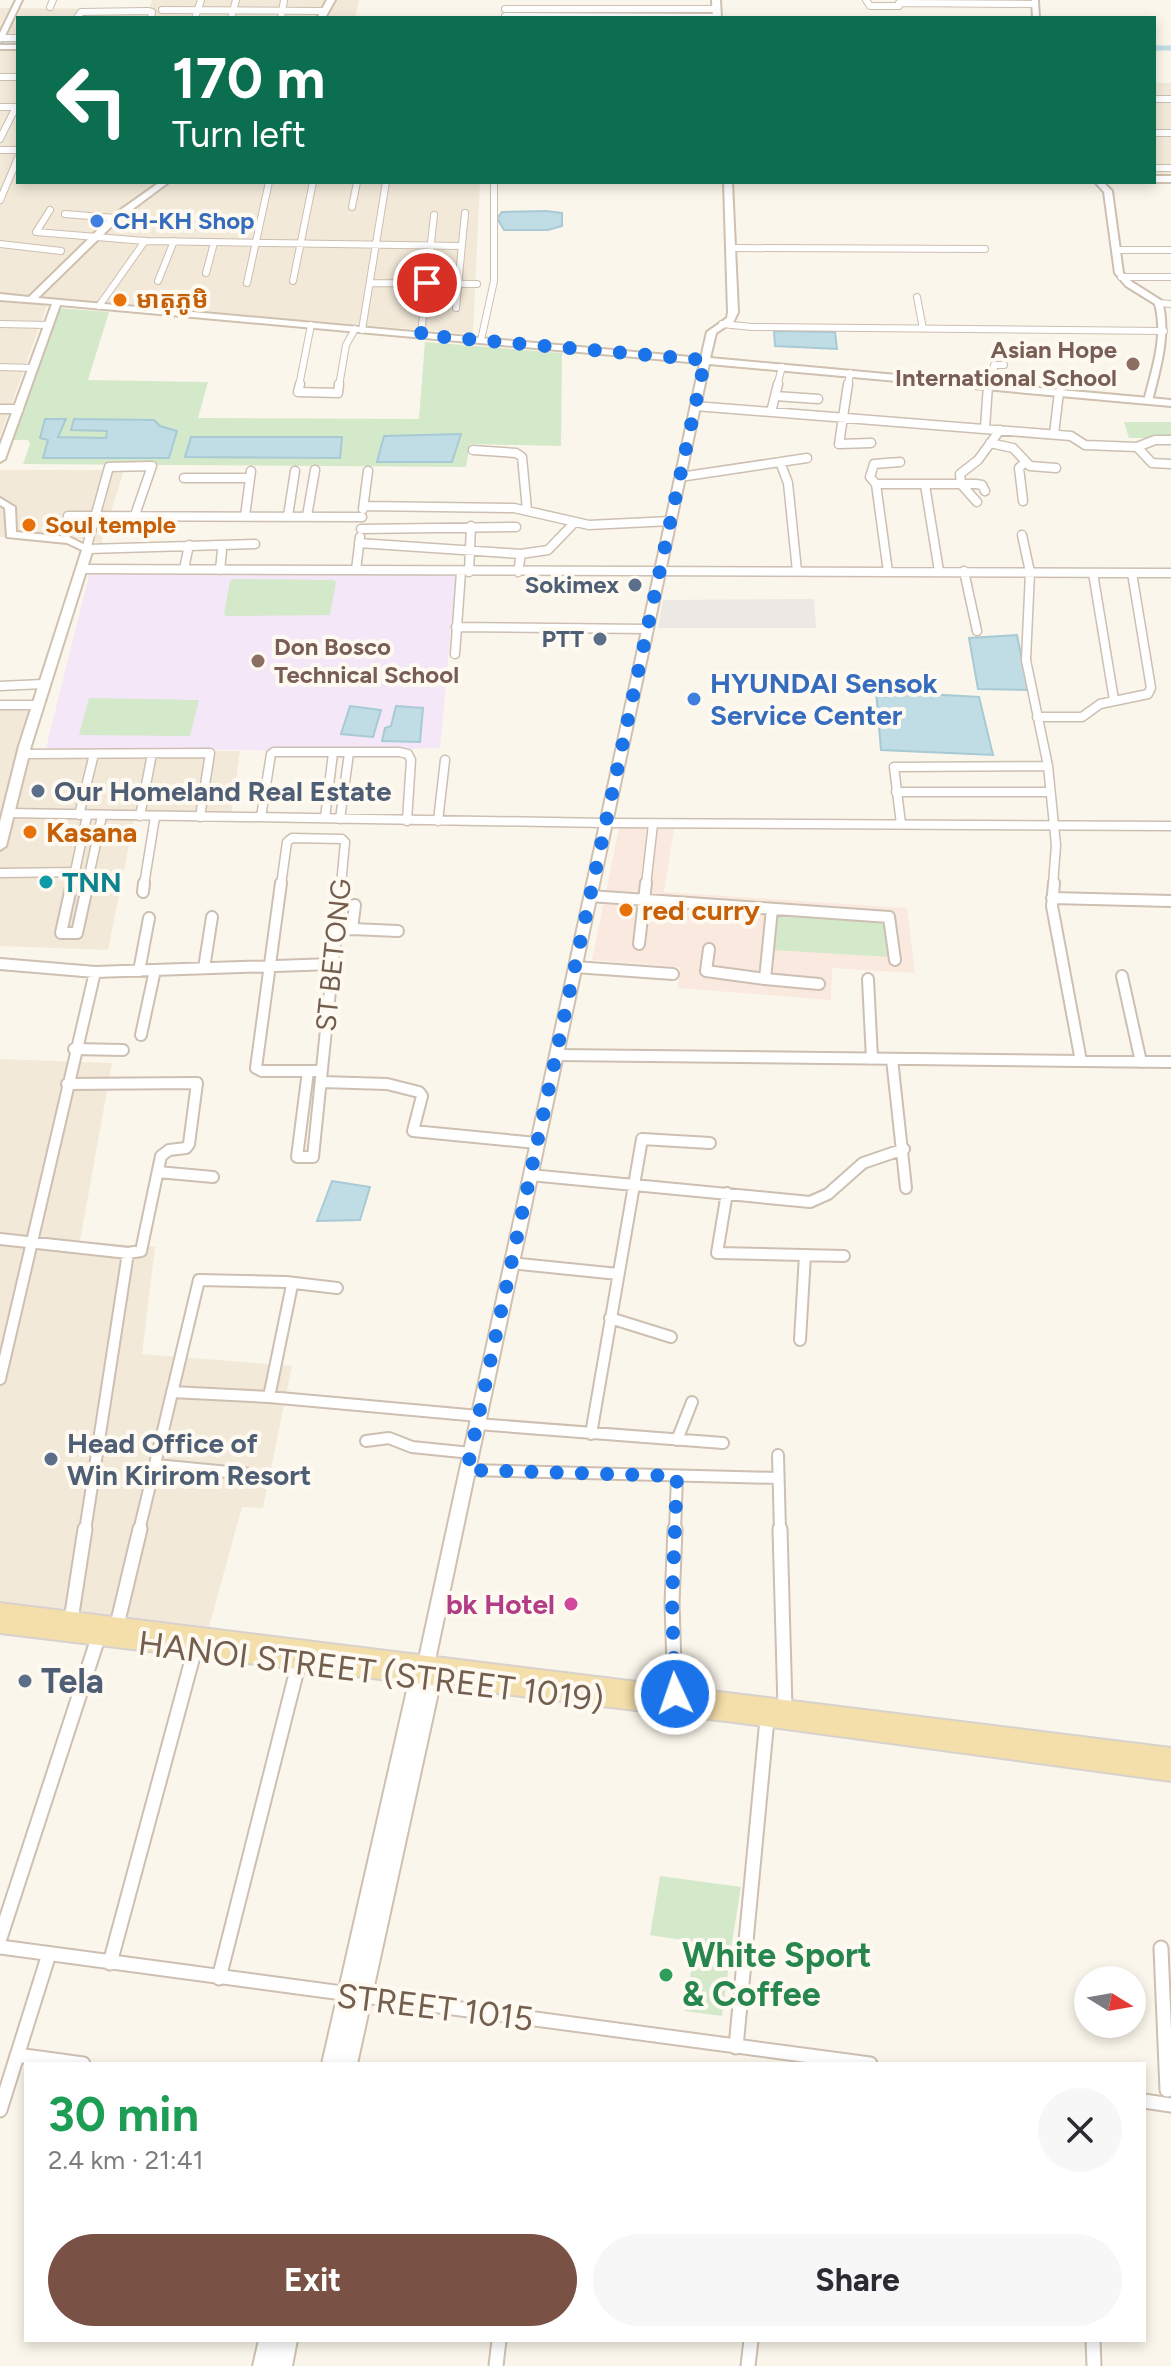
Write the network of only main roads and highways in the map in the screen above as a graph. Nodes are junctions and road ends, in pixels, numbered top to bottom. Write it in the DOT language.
graph roads {
  1 [pos="331,0"];
  2 [pos="322,14"];
  3 [pos="162,184"];
  4 [pos="728,184"];
  5 [pos="0,297"];
  6 [pos="31,300"];
  7 [pos="57,302"];
  8 [pos="705,360"];
  9 [pos="1171,403"];
  10 [pos="0,459"];
  11 [pos="0,501"];
  12 [pos="0,846"];
  13 [pos="0,1611"];
  14 [pos="0,1625"];
  15 [pos="106,1629"];
  16 [pos="426,1674"];
  17 [pos="674,1701"];
  18 [pos="1171,1757"];
  19 [pos="1171,1772"];
  20 [pos="354,1997"];
  21 [pos="332,2062"];
  22 [pos="348,2062"];
  23 [pos="269,2342"];
  24 [pos="286,2342"];
  25 [pos="272,2365"];
  1 -- 2 [label="main road"];
  3 -- 6 [label="main road"];
  4 -- 8 [label="main road"];
  5 -- 6 [label="main road"];
  6 -- 7 [label="main road"];
  7 -- 8 [label="main road"];
  7 -- 10 [label="main road"];
  8 -- 9 [label="main road"];
  8 -- 16 [label="main road"];
  11 -- 12 [label="main road"];
  13 -- 15 [label="main road, HANOI STREET (STREET 1019)"];
  14 -- 15 [label="main road, HANOI STREET (STREET 1019)"];
  15 -- 16 [label="main road, HANOI STREET (STREET 1019)"];
  15 -- 16 [label="main road, HANOI STREET (STREET 1019)"];
  16 -- 17 [label="main road, HANOI STREET (STREET 1019)"];
  16 -- 20 [label="main road"];
  17 -- 18 [label="main road, HANOI STREET (STREET 1019)"];
  17 -- 19 [label="main road, HANOI STREET (STREET 1019)"];
  20 -- 21 [label="main road"];
  20 -- 22 [label="main road"];
  23 -- 25 [label="main road"];
  24 -- 25 [label="main road"];
}
